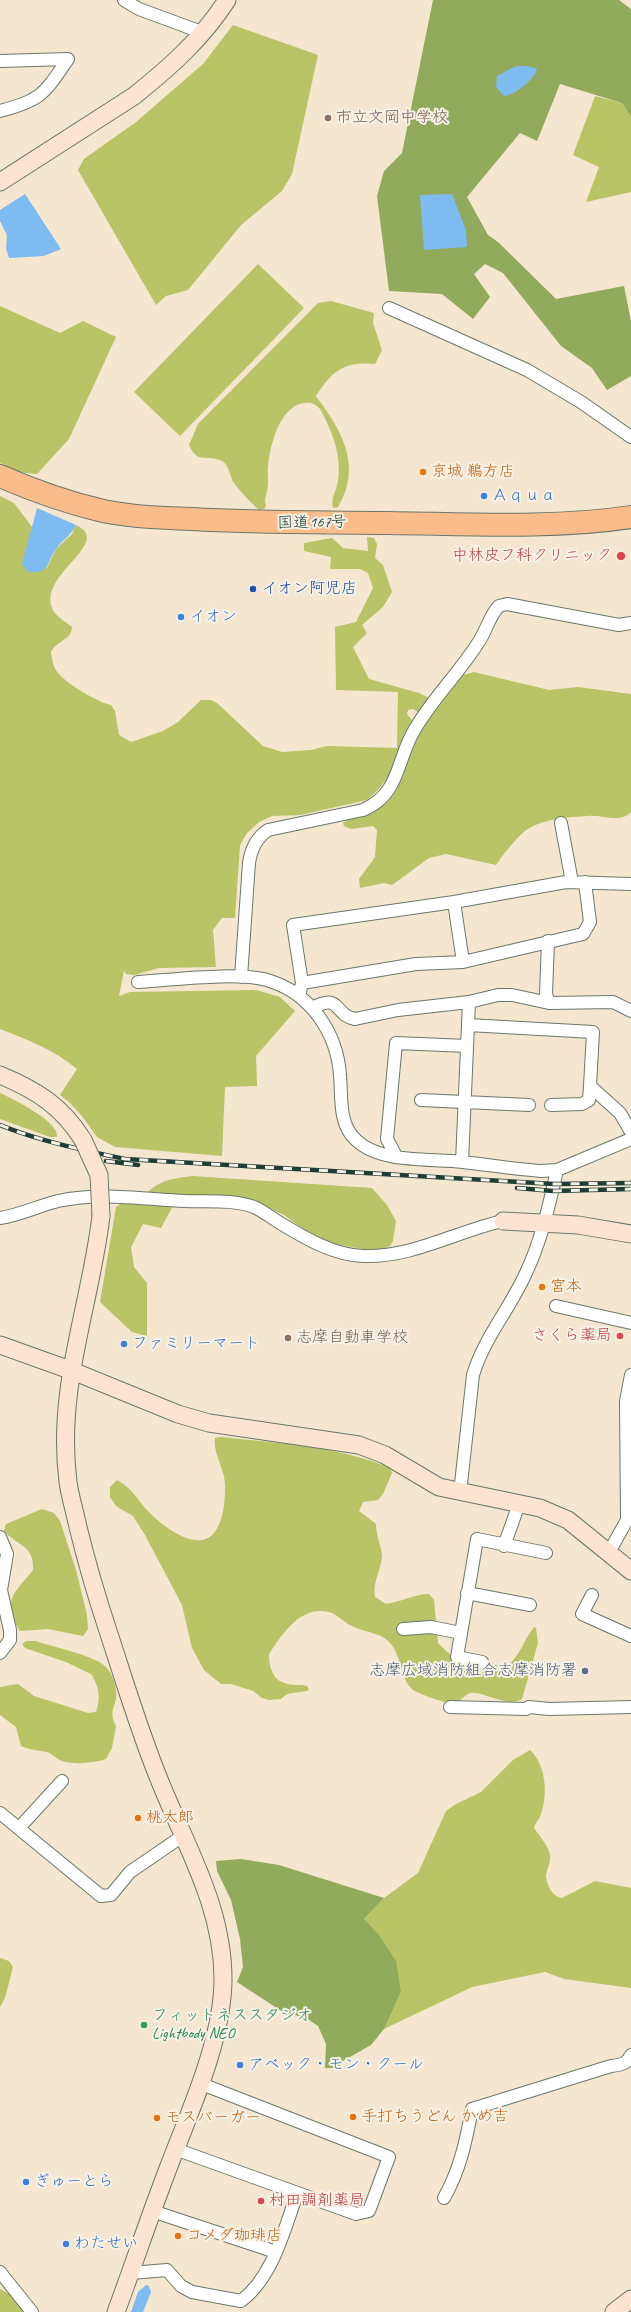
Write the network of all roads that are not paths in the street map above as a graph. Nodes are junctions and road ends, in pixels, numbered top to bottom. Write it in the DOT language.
graph roads {
  1 [pos="124,0"];
  2 [pos="227,0"];
  3 [pos="204,33"];
  4 [pos="0,61"];
  5 [pos="0,111"];
  6 [pos="0,182"];
  7 [pos="389,308"];
  8 [pos="631,437"];
  9 [pos="0,476"];
  10 [pos="631,517"];
  11 [pos="631,623"];
  12 [pos="561,823"];
  13 [pos="572,882"];
  14 [pos="585,882"];
  15 [pos="631,884"];
  16 [pos="454,902"];
  17 [pos="548,941"];
  18 [pos="463,962"];
  19 [pos="242,977"];
  20 [pos="138,982"];
  21 [pos="302,983"];
  22 [pos="299,996"];
  23 [pos="469,1002"];
  24 [pos="549,1002"];
  25 [pos="312,1008"];
  26 [pos="631,1011"];
  27 [pos="468,1025"];
  28 [pos="467,1046"];
  29 [pos="0,1075"];
  30 [pos="590,1086"];
  31 [pos="421,1100"];
  32 [pos="466,1103"];
  33 [pos="529,1105"];
  34 [pos="551,1105"];
  35 [pos="631,1132"];
  36 [pos="631,1139"];
  37 [pos="396,1156"];
  38 [pos="462,1162"];
  39 [pos="558,1170"];
  40 [pos="0,1218"];
  41 [pos="503,1221"];
  42 [pos="544,1223"];
  43 [pos="631,1234"];
  44 [pos="556,1306"];
  45 [pos="631,1323"];
  46 [pos="0,1345"];
  47 [pos="70,1370"];
  48 [pos="631,1375"];
  49 [pos="460,1493"];
  50 [pos="520,1504"];
  51 [pos="629,1520"];
  52 [pos="0,1537"];
  53 [pos="504,1546"];
  54 [pos="546,1553"];
  55 [pos="608,1554"];
  56 [pos="631,1571"];
  57 [pos="468,1593"];
  58 [pos="592,1595"];
  59 [pos="530,1605"];
  60 [pos="403,1629"];
  61 [pos="461,1633"];
  62 [pos="631,1636"];
  63 [pos="0,1653"];
  64 [pos="482,1662"];
  65 [pos="450,1707"];
  66 [pos="631,1707"];
  67 [pos="62,1781"];
  68 [pos="0,1813"];
  69 [pos="19,1828"];
  70 [pos="184,1835"];
  71 [pos="631,2055"];
  72 [pos="199,2083"];
  73 [pos="175,2149"];
  74 [pos="298,2194"];
  75 [pos="444,2198"];
  76 [pos="152,2212"];
  77 [pos="276,2252"];
  78 [pos="0,2272"];
  79 [pos="130,2273"];
  80 [pos="631,2299"];
  81 [pos="32,2312"];
  82 [pos="116,2312"];
  83 [pos="614,2312"];
  1 -- 3 [label="street"];
  2 -- 3 [label="street"];
  3 -- 6 [label="street"];
  4 -- 5 [label="street"];
  7 -- 8 [label="street"];
  9 -- 10 [label="highway, 国道167号"];
  11 -- 19 [label="street"];
  12 -- 13 [label="street"];
  13 -- 14 [label="street"];
  13 -- 16 [label="street"];
  14 -- 15 [label="street"];
  14 -- 17 [label="street"];
  16 -- 18 [label="street"];
  16 -- 21 [label="street"];
  17 -- 18 [label="street"];
  17 -- 24 [label="street"];
  18 -- 21 [label="street"];
  19 -- 20 [label="street"];
  19 -- 22 [label="street"];
  21 -- 22 [label="street"];
  22 -- 25 [label="street"];
  23 -- 24 [label="street"];
  23 -- 25 [label="street"];
  23 -- 27 [label="street"];
  24 -- 26 [label="street"];
  25 -- 37 [label="street"];
  27 -- 28 [label="street"];
  27 -- 30 [label="street"];
  28 -- 32 [label="street"];
  28 -- 37 [label="street"];
  29 -- 47 [label="street, bridge"];
  30 -- 34 [label="street"];
  30 -- 35 [label="street"];
  31 -- 32 [label="street"];
  32 -- 33 [label="street"];
  32 -- 38 [label="street"];
  36 -- 39 [label="street"];
  37 -- 38 [label="street"];
  38 -- 39 [label="street"];
  39 -- 42 [label="street"];
  40 -- 41 [label="street"];
  41 -- 42 [label="street"];
  42 -- 43 [label="street"];
  42 -- 49 [label="street"];
  44 -- 45 [label="street"];
  46 -- 47 [label="street"];
  47 -- 49 [label="street"];
  47 -- 70 [label="street"];
  48 -- 51 [label="street"];
  49 -- 50 [label="street"];
  50 -- 53 [label="street"];
  50 -- 55 [label="street"];
  51 -- 55 [label="street"];
  52 -- 63 [label="street"];
  53 -- 54 [label="street"];
  53 -- 57 [label="street"];
  55 -- 56 [label="street"];
  57 -- 59 [label="street"];
  57 -- 61 [label="street"];
  58 -- 62 [label="street"];
  60 -- 61 [label="street"];
  61 -- 64 [label="street"];
  65 -- 66 [label="street"];
  67 -- 69 [label="street"];
  68 -- 69 [label="street"];
  69 -- 70 [label="street"];
  70 -- 72 [label="street"];
  71 -- 75 [label="street"];
  72 -- 73 [label="street"];
  72 -- 74 [label="street"];
  73 -- 74 [label="street"];
  73 -- 76 [label="street"];
  74 -- 77 [label="street"];
  76 -- 77 [label="street"];
  76 -- 79 [label="street"];
  77 -- 79 [label="street"];
  78 -- 81 [label="street"];
  79 -- 82 [label="street"];
  80 -- 83 [label="street"];
}
